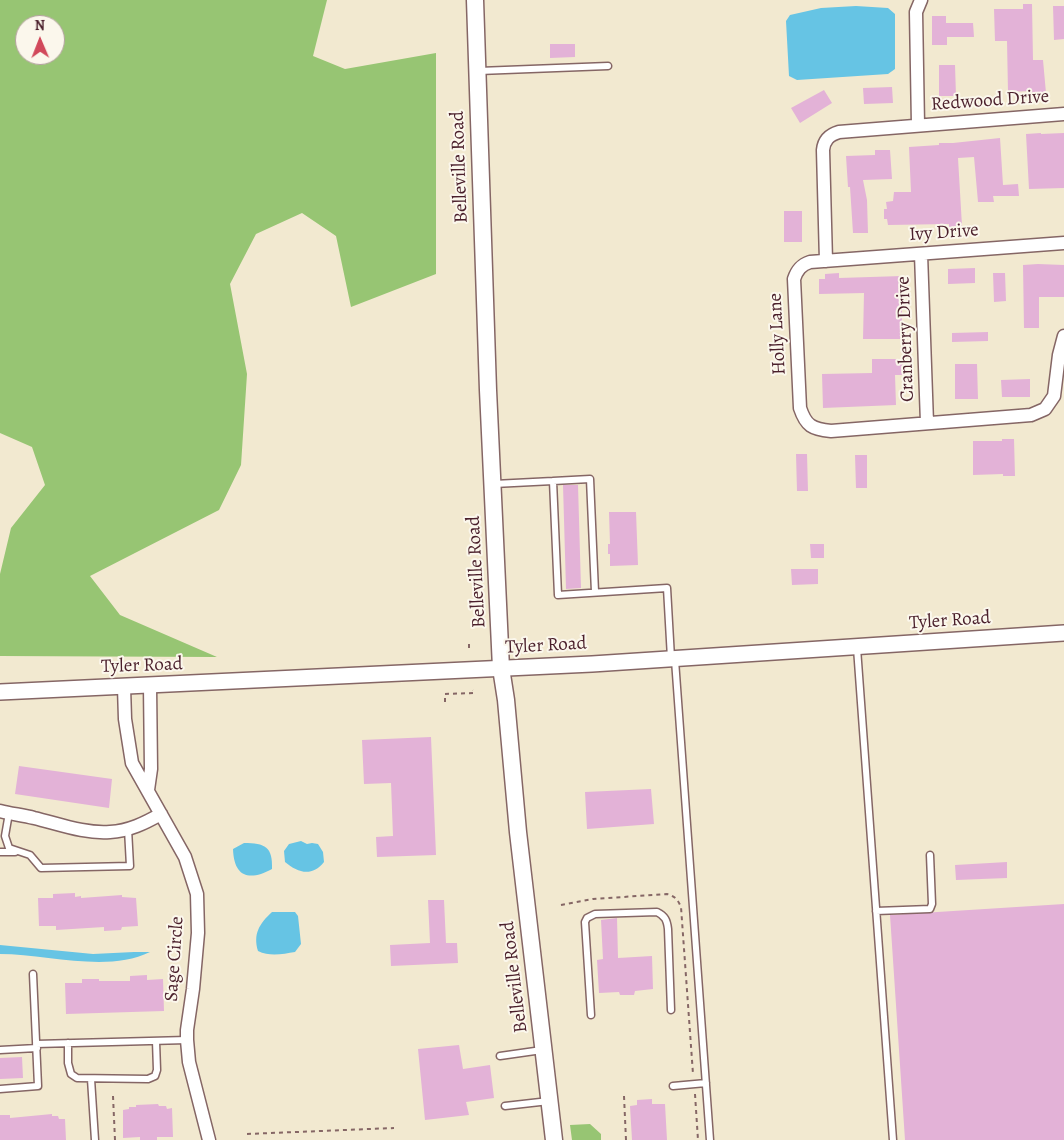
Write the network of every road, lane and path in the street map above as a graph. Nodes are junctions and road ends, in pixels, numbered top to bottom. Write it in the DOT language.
graph roads {
  1 [pos="475,0"];
  2 [pos="921,0"];
  3 [pos="608,66"];
  4 [pos="477,71"];
  5 [pos="1064,114"];
  6 [pos="918,125"];
  7 [pos="1064,243"];
  8 [pos="922,254"];
  9 [pos="826,261"];
  10 [pos="1064,336"];
  11 [pos="927,423"];
  12 [pos="553,481"];
  13 [pos="492,484"];
  14 [pos="595,592"];
  15 [pos="1064,633"];
  16 [pos="469,644"];
  17 [pos="857,647"];
  18 [pos="470,652"];
  19 [pos="673,659"];
  20 [pos="501,668"];
  21 [pos="150,686"];
  22 [pos="124,687"];
  23 [pos="473,690"];
  24 [pos="0,692"];
  25 [pos="445,702"];
  26 [pos="148,790"];
  27 [pos="4,812"];
  28 [pos="161,814"];
  29 [pos="128,829"];
  30 [pos="0,852"];
  31 [pos="18,852"];
  32 [pos="930,854"];
  33 [pos="876,911"];
  34 [pos="33,974"];
  35 [pos="671,1010"];
  36 [pos="591,1015"];
  37 [pos="187,1040"];
  38 [pos="156,1041"];
  39 [pos="68,1043"];
  40 [pos="37,1046"];
  41 [pos="0,1050"];
  42 [pos="543,1050"];
  43 [pos="500,1056"];
  44 [pos="91,1078"];
  45 [pos="706,1084"];
  46 [pos="672,1086"];
  47 [pos="0,1089"];
  48 [pos="113,1096"];
  49 [pos="624,1096"];
  50 [pos="549,1101"];
  51 [pos="505,1106"];
  52 [pos="394,1128"];
  53 [pos="248,1134"];
  54 [pos="95,1140"];
  55 [pos="114,1140"];
  56 [pos="209,1140"];
  57 [pos="554,1140"];
  58 [pos="626,1140"];
  59 [pos="710,1140"];
  60 [pos="893,1140"];
  1 -- 4 [label="main road, Belleville Road"];
  2 -- 6 [label="street"];
  3 -- 4 [label="lane"];
  4 -- 13 [label="main road, Belleville Road"];
  5 -- 6 [label="street, Redwood Drive"];
  6 -- 9 [label="street"];
  7 -- 8 [label="street, Ivy Drive"];
  8 -- 9 [label="street, Ivy Drive"];
  8 -- 11 [label="street, Cranberry Drive"];
  9 -- 11 [label="street, Holly Lane"];
  10 -- 11 [label="street, Holly Lane"];
  12 -- 13 [label="lane"];
  12 -- 14 [label="lane"];
  12 -- 14 [label="lane"];
  13 -- 20 [label="main road, Belleville Road"];
  14 -- 19 [label="lane"];
  15 -- 17 [label="street, Tyler Road"];
  16 -- 18 [label="path"];
  17 -- 19 [label="street, Tyler Road"];
  17 -- 33 [label="lane"];
  19 -- 20 [label="street, Tyler Road"];
  19 -- 45 [label="lane"];
  20 -- 21 [label="street, Tyler Road"];
  20 -- 42 [label="main road, Belleville Road"];
  21 -- 22 [label="street, Tyler Road"];
  21 -- 26 [label="street"];
  22 -- 24 [label="street, Tyler Road"];
  22 -- 26 [label="street, Sage Circle"];
  23 -- 25 [label="path"];
  26 -- 28 [label="street, Sage Circle"];
  27 -- 29 [label="street"];
  27 -- 31 [label="lane"];
  28 -- 29 [label="street"];
  28 -- 37 [label="street, Sage Circle"];
  29 -- 31 [label="lane"];
  30 -- 31 [label="lane"];
  32 -- 33 [label="lane"];
  33 -- 60 [label="lane"];
  34 -- 40 [label="lane"];
  35 -- 36 [label="lane"];
  37 -- 38 [label="lane"];
  37 -- 56 [label="street, Sage Circle"];
  38 -- 39 [label="lane"];
  38 -- 44 [label="lane"];
  39 -- 40 [label="lane"];
  39 -- 44 [label="lane"];
  40 -- 41 [label="lane"];
  40 -- 47 [label="lane"];
  42 -- 43 [label="lane"];
  42 -- 50 [label="main road, Belleville Road"];
  44 -- 54 [label="lane"];
  45 -- 46 [label="lane"];
  45 -- 59 [label="lane"];
  48 -- 55 [label="path"];
  49 -- 58 [label="path"];
  50 -- 51 [label="lane"];
  50 -- 57 [label="main road, Belleville Road"];
  52 -- 53 [label="path"];
}
